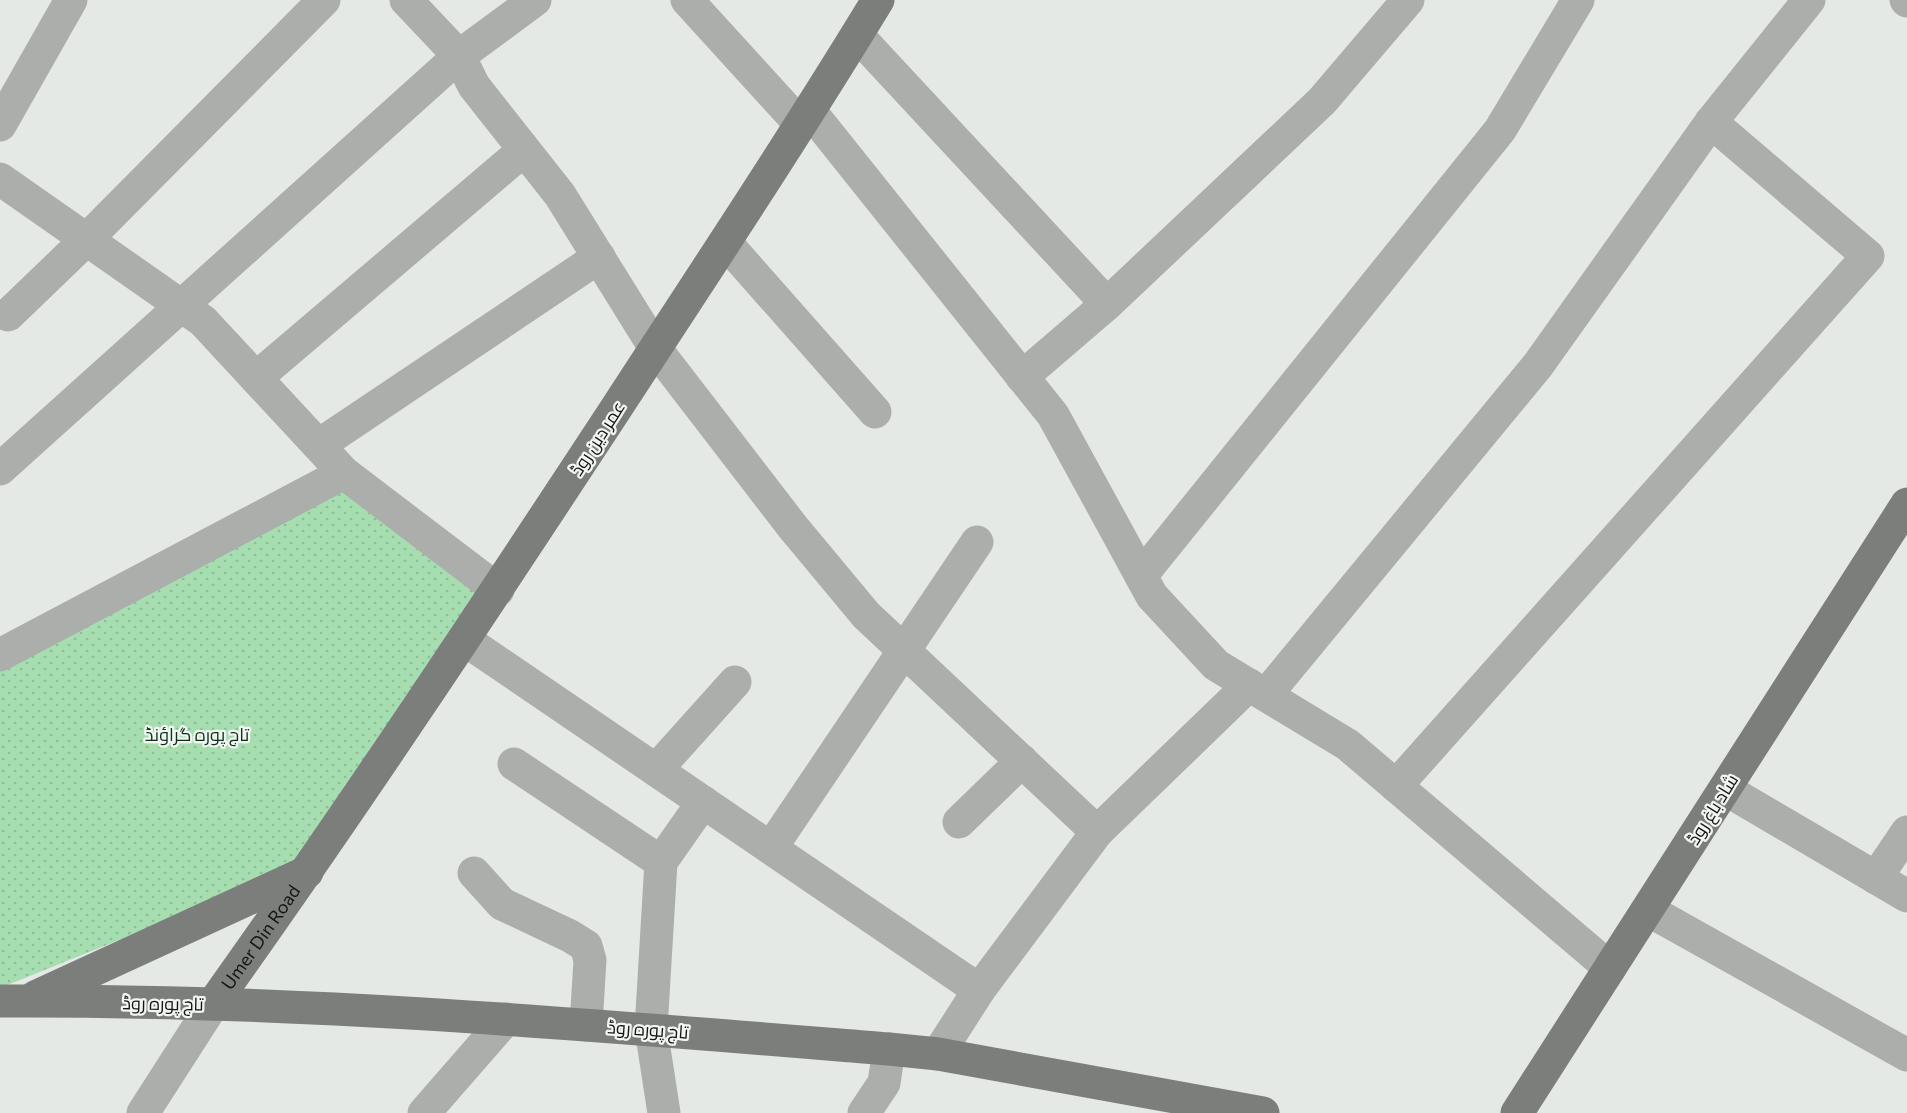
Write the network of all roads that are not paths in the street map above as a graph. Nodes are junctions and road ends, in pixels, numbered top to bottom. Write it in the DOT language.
graph roads {
  1 [pos="71,0"];
  2 [pos="324,0"];
  3 [pos="406,0"];
  4 [pos="535,0"];
  5 [pos="687,0"];
  6 [pos="878,0"];
  7 [pos="1408,0"];
  8 [pos="1578,0"];
  9 [pos="1809,0"];
  10 [pos="857,35"];
  11 [pos="459,56"];
  12 [pos="806,118"];
  13 [pos="1712,122"];
  14 [pos="0,124"];
  15 [pos="524,150"];
  16 [pos="0,179"];
  17 [pos="86,240"];
  18 [pos="725,242"];
  19 [pos="599,257"];
  20 [pos="1107,304"];
  21 [pos="181,306"];
  22 [pos="8,315"];
  23 [pos="655,348"];
  24 [pos="1022,377"];
  25 [pos="256,378"];
  26 [pos="875,412"];
  27 [pos="319,446"];
  28 [pos="0,469"];
  29 [pos="344,473"];
  30 [pos="1907,504"];
  31 [pos="976,542"];
  32 [pos="1141,576"];
  33 [pos="498,590"];
  34 [pos="465,640"];
  35 [pos="904,650"];
  36 [pos="0,656"];
  37 [pos="735,682"];
  38 [pos="1257,690"];
  39 [pos="1022,761"];
  40 [pos="514,765"];
  41 [pos="656,770"];
  42 [pos="1396,786"];
  43 [pos="1725,789"];
  44 [pos="703,802"];
  45 [pos="959,822"];
  46 [pos="1097,832"];
  47 [pos="1907,832"];
  48 [pos="771,848"];
  49 [pos="661,862"];
  50 [pos="308,871"];
  51 [pos="474,873"];
  52 [pos="1876,878"];
  53 [pos="1907,896"];
  54 [pos="1648,910"];
  55 [pos="1610,968"];
  56 [pos="980,990"];
  57 [pos="14,1001"];
  58 [pos="213,1004"];
  59 [pos="506,1019"];
  60 [pos="586,1025"];
  61 [pos="651,1029"];
  62 [pos="889,1049"];
  63 [pos="938,1054"];
  64 [pos="1907,1055"];
  65 [pos="662,1112"];
  66 [pos="143,1113"];
  67 [pos="424,1113"];
  68 [pos="864,1113"];
  69 [pos="1263,1113"];
  70 [pos="1517,1113"];
  1 -- 14 [label="street"];
  2 -- 17 [label="street"];
  3 -- 11 [label="street"];
  4 -- 11 [label="street"];
  5 -- 12 [label="street"];
  6 -- 10 [label="main road, عمر دین روڈ"];
  7 -- 20 [label="street"];
  8 -- 32 [label="street"];
  9 -- 13 [label="street"];
  10 -- 12 [label="main road, عمر دین روڈ"];
  10 -- 20 [label="street"];
  11 -- 15 [label="street"];
  11 -- 21 [label="street"];
  12 -- 18 [label="main road, عمر دین روڈ"];
  12 -- 24 [label="street"];
  13 -- 38 [label="street"];
  13 -- 42 [label="street"];
  15 -- 19 [label="street"];
  15 -- 25 [label="street"];
  16 -- 17 [label="street"];
  17 -- 21 [label="street"];
  17 -- 22 [label="street"];
  18 -- 23 [label="main road, عمر دین روڈ"];
  18 -- 26 [label="street"];
  19 -- 23 [label="street"];
  19 -- 27 [label="street"];
  20 -- 24 [label="street"];
  21 -- 25 [label="street"];
  21 -- 28 [label="street"];
  23 -- 33 [label="main road, عمر دین روڈ"];
  23 -- 35 [label="street"];
  24 -- 32 [label="street"];
  25 -- 27 [label="street"];
  27 -- 29 [label="street"];
  29 -- 33 [label="street"];
  29 -- 36 [label="street"];
  30 -- 43 [label="main road, شاد باغ روڈ"];
  31 -- 35 [label="street"];
  32 -- 38 [label="street"];
  33 -- 34 [label="main road, عمر دین روڈ"];
  34 -- 41 [label="street"];
  34 -- 50 [label="main road, عمر دین روڈ"];
  35 -- 39 [label="street"];
  35 -- 48 [label="street"];
  37 -- 41 [label="street"];
  38 -- 42 [label="street"];
  38 -- 46 [label="street"];
  39 -- 45 [label="street"];
  39 -- 46 [label="street"];
  40 -- 49 [label="street"];
  41 -- 44 [label="street"];
  42 -- 55 [label="street"];
  43 -- 52 [label="street"];
  43 -- 54 [label="main road, شاد باغ روڈ"];
  44 -- 48 [label="street"];
  44 -- 49 [label="street"];
  46 -- 56 [label="street"];
  47 -- 52 [label="street"];
  48 -- 56 [label="street"];
  49 -- 61 [label="street"];
  50 -- 57 [label="main road, تاج پورہ روڈ"];
  50 -- 58 [label="main road, Umer Din Road"];
  51 -- 60 [label="street"];
  52 -- 53 [label="street"];
  54 -- 55 [label="main road, شاد باغ روڈ"];
  54 -- 64 [label="street"];
  55 -- 70 [label="main road, شاد باغ روڈ"];
  56 -- 63 [label="street"];
  57 -- 58 [label="main road, تاج پورہ روڈ"];
  58 -- 59 [label="main road, تاج پورہ روڈ"];
  58 -- 66 [label="street"];
  59 -- 60 [label="main road, تاج پورہ روڈ"];
  59 -- 67 [label="street"];
  60 -- 61 [label="main road, تاج پورہ روڈ"];
  61 -- 62 [label="main road, تاج پورہ روڈ"];
  61 -- 65 [label="street"];
  62 -- 63 [label="main road, تاج پورہ روڈ"];
  62 -- 68 [label="street"];
  63 -- 69 [label="main road, تاج پورہ روڈ"];
}
